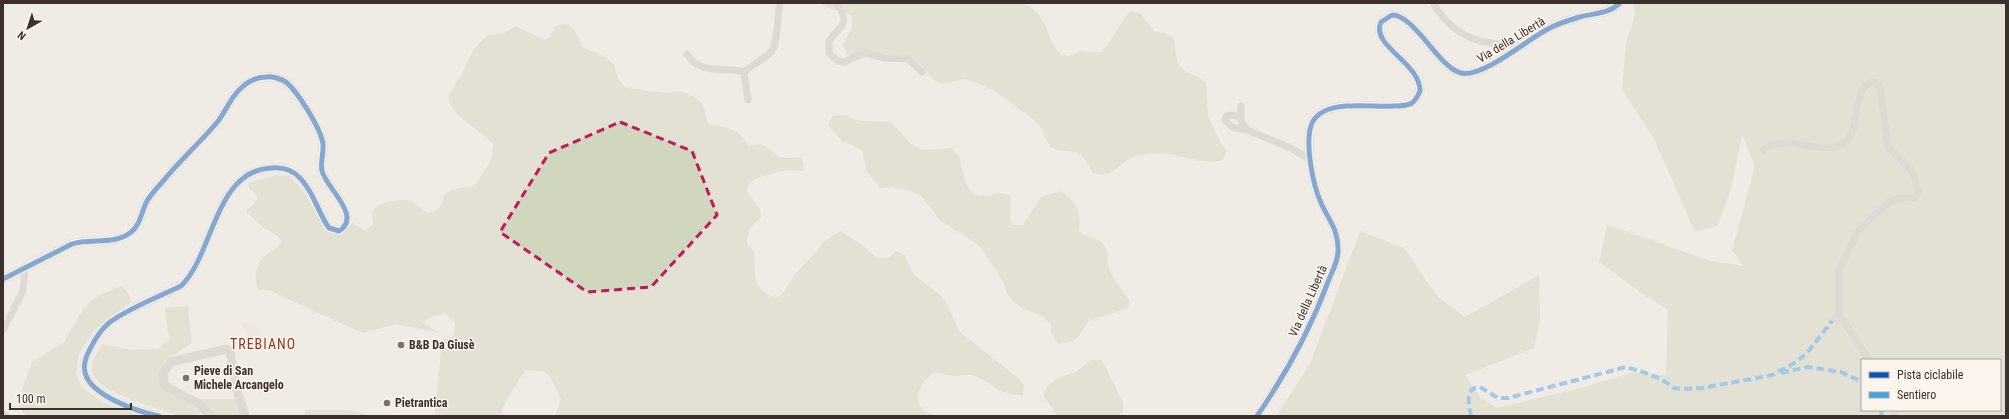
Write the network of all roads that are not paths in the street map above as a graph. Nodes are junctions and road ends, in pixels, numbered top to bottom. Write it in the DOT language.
graph roads {
  1 [pos="780,3"];
  2 [pos="837,3"];
  3 [pos="1433,3"];
  4 [pos="1620,3"];
  5 [pos="1521,45"];
  6 [pos="687,54"];
  7 [pos="744,72"];
  8 [pos="922,72"];
  9 [pos="748,100"];
  10 [pos="1241,106"];
  11 [pos="1241,118"];
  12 [pos="1247,130"];
  13 [pos="1763,150"];
  14 [pos="1311,160"];
  15 [pos="25,267"];
  16 [pos="3,279"];
  17 [pos="1839,317"];
  18 [pos="1832,321"];
  19 [pos="3,330"];
  20 [pos="1868,359"];
  21 [pos="3,414"];
  22 [pos="6,416"];
  23 [pos="159,416"];
  24 [pos="210,416"];
  25 [pos="245,416"];
  26 [pos="1257,416"];
  1 -- 7 [label="street"];
  2 -- 8 [label="street"];
  3 -- 5 [label="street, Via della Libertà"];
  4 -- 5 [label="street, Via della Libertà"];
  5 -- 14 [label="street, Via della Libertà"];
  6 -- 7 [label="street"];
  7 -- 9 [label="street"];
  10 -- 11 [label="street"];
  11 -- 12 [label="street"];
  11 -- 12 [label="street"];
  12 -- 14 [label="street"];
  13 -- 17 [label="street"];
  14 -- 26 [label="street, Via della Libertà"];
  15 -- 16 [label="street"];
  15 -- 19 [label="street"];
  15 -- 23 [label="street"];
  17 -- 18 [label="street"];
  17 -- 20 [label="street"];
  21 -- 22 [label="street"];
  24 -- 25 [label="street"];
}
